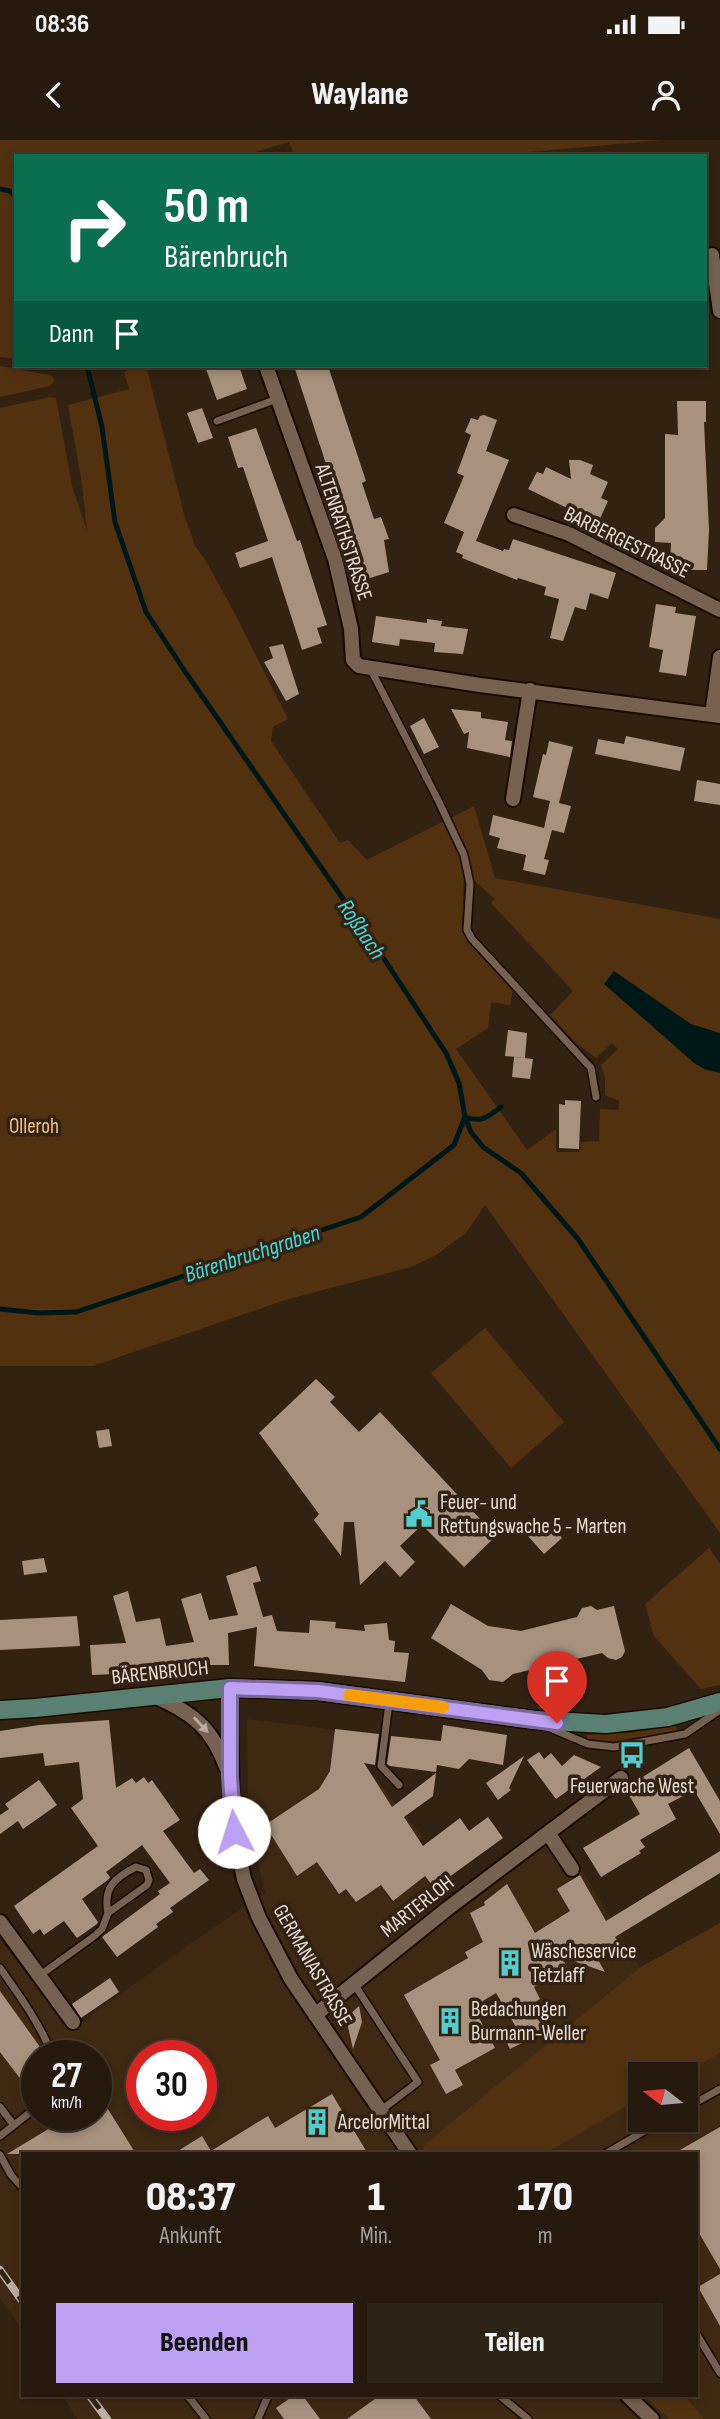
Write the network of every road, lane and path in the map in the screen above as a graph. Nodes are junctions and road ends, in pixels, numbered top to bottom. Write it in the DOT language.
graph roads {
  1 [pos="713,255"];
  2 [pos="720,311"];
  3 [pos="267,368"];
  4 [pos="277,399"];
  5 [pos="217,421"];
  6 [pos="514,515"];
  7 [pos="720,610"];
  8 [pos="720,657"];
  9 [pos="371,670"];
  10 [pos="530,690"];
  11 [pos="716,715"];
  12 [pos="513,800"];
  13 [pos="596,1097"];
  14 [pos="230,1688"];
  15 [pos="149,1695"];
  16 [pos="390,1700"];
  17 [pos="720,1702"];
  18 [pos="0,1710"];
  19 [pos="720,1710"];
  20 [pos="534,1720"];
  21 [pos="230,1777"];
  22 [pos="621,1778"];
  23 [pos="399,1786"];
  24 [pos="548,1833"];
  25 [pos="572,1869"];
  26 [pos="108,1913"];
  27 [pos="0,1922"];
  28 [pos="0,1968"];
  29 [pos="39,1976"];
  30 [pos="354,1984"];
  31 [pos="315,2015"];
  32 [pos="72,2022"];
  33 [pos="47,2040"];
  34 [pos="720,2089"];
  35 [pos="698,2101"];
  36 [pos="0,2107"];
  37 [pos="380,2111"];
  38 [pos="21,2118"];
  39 [pos="13,2124"];
  40 [pos="643,2132"];
  41 [pos="0,2136"];
  42 [pos="409,2152"];
  43 [pos="608,2152"];
  44 [pos="0,2155"];
  45 [pos="21,2186"];
  46 [pos="698,2336"];
  47 [pos="720,2373"];
  48 [pos="189,2397"];
  49 [pos="268,2397"];
  50 [pos="501,2397"];
  51 [pos="629,2397"];
  52 [pos="260,2415"];
  53 [pos="206,2419"];
  54 [pos="270,2419"];
  55 [pos="528,2419"];
  56 [pos="652,2419"];
  1 -- 2 [label="street"];
  3 -- 4 [label="street, ALTENRATHSTRASSE"];
  4 -- 5 [label="lane"];
  4 -- 9 [label="street, ALTENRATHSTRASSE"];
  6 -- 7 [label="street, BARBERGESTRASSE"];
  8 -- 11 [label="street"];
  9 -- 10 [label="street"];
  9 -- 13 [label="lane"];
  10 -- 11 [label="street"];
  10 -- 12 [label="street"];
  14 -- 15 [label="main road, BÄRENBRUCH"];
  14 -- 16 [label="main road, BÄRENBRUCH"];
  14 -- 21 [label="street, GERMANIASTRASSE"];
  15 -- 18 [label="main road, BÄRENBRUCH"];
  15 -- 21 [label="street, GERMANIASTRASSE, one-way"];
  16 -- 20 [label="main road, BÄRENBRUCH"];
  16 -- 23 [label="lane"];
  17 -- 20 [label="main road, BÄRENBRUCH"];
  19 -- 20 [label="lane, BÄRENBRUCH"];
  21 -- 31 [label="street, GERMANIASTRASSE"];
  22 -- 24 [label="street, MARTERLOH"];
  24 -- 25 [label="street"];
  24 -- 30 [label="street, MARTERLOH"];
  26 -- 26 [label="lane"];
  26 -- 29 [label="lane"];
  27 -- 29 [label="street"];
  28 -- 33 [label="lane"];
  29 -- 32 [label="street"];
  30 -- 31 [label="street, MARTERLOH"];
  30 -- 37 [label="lane"];
  31 -- 37 [label="street, GERMANIASTRASSE"];
  34 -- 35 [label="lane"];
  36 -- 39 [label="lane"];
  37 -- 42 [label="street, GERMANIASTRASSE"];
  38 -- 39 [label="lane"];
  39 -- 41 [label="lane"];
  40 -- 43 [label="lane"];
  44 -- 45 [label="lane"];
  46 -- 47 [label="lane"];
  48 -- 53 [label="lane"];
  49 -- 52 [label="lane"];
  50 -- 55 [label="lane"];
  51 -- 56 [label="street"];
  52 -- 54 [label="lane"];
}
